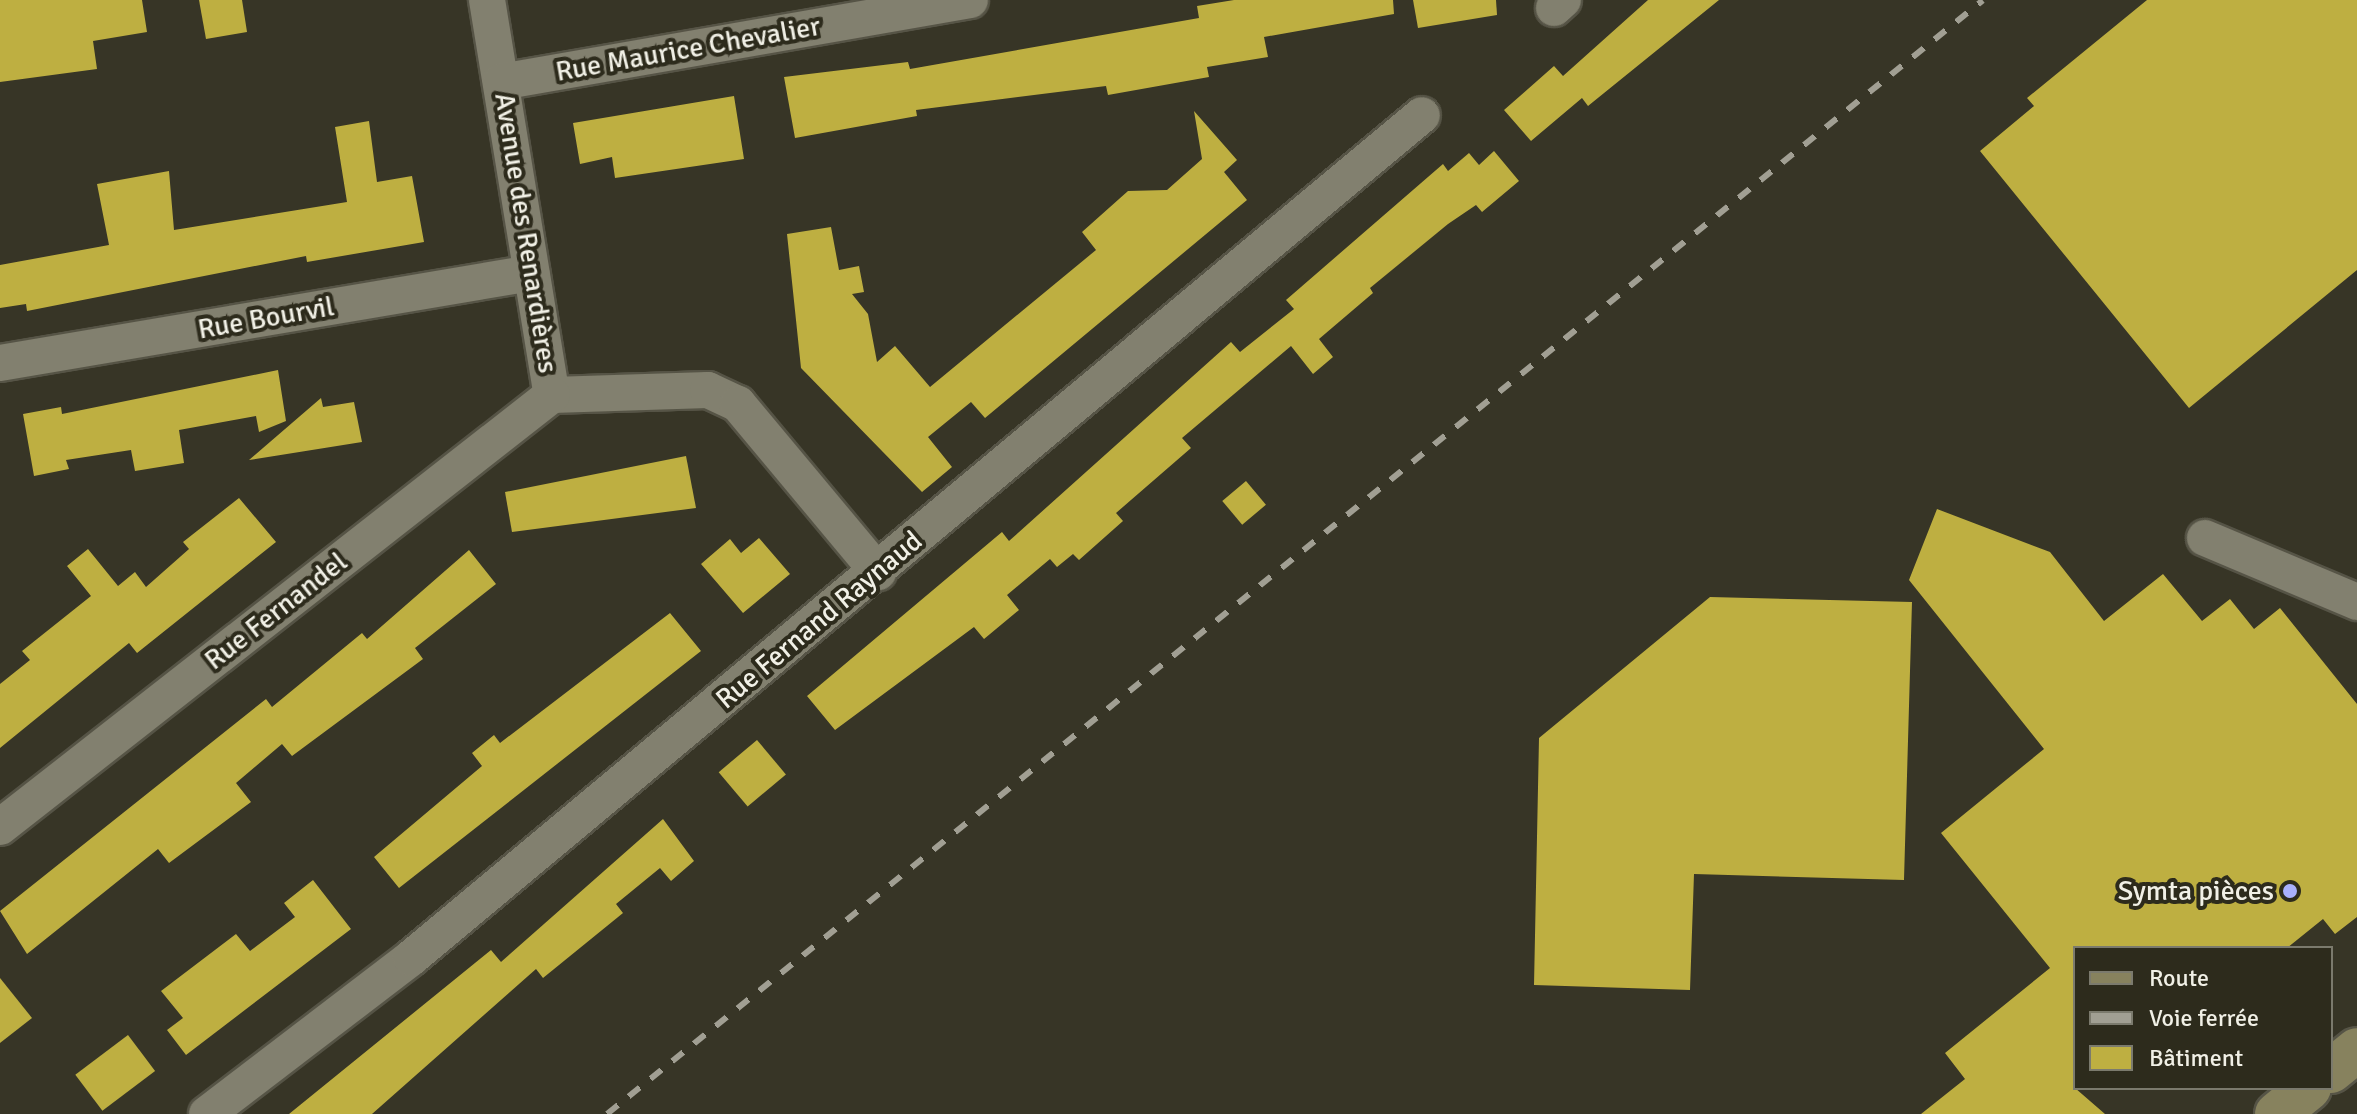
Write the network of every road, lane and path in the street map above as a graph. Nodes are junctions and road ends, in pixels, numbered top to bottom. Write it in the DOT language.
graph roads {
  1 [pos="487,0"];
  2 [pos="970,0"];
  3 [pos="501,82"];
  4 [pos="1422,115"];
  5 [pos="531,273"];
  6 [pos="0,363"];
  7 [pos="552,395"];
  8 [pos="2205,538"];
  9 [pos="878,572"];
  10 [pos="2357,602"];
  11 [pos="0,827"];
  12 [pos="2357,1050"];
  13 [pos="2333,1069"];
  14 [pos="2307,1090"];
  15 [pos="207,1114"];
  16 [pos="2277,1114"];
  1 -- 3 [label="street, Avenue des Renardières"];
  2 -- 3 [label="street, Rue Maurice Chevalier"];
  3 -- 5 [label="street, Avenue des Renardières"];
  4 -- 9 [label="street, Rue Fernand Raynaud"];
  5 -- 6 [label="street, Rue Bourvil"];
  5 -- 7 [label="street, Avenue des Renardières"];
  7 -- 9 [label="street, Avenue des Renardières"];
  7 -- 11 [label="street, Rue Fernandel"];
  8 -- 10 [label="street"];
  9 -- 15 [label="street, Rue Fernand Raynaud"];
  12 -- 13 [label="main road"];
  14 -- 16 [label="main road"];
}
